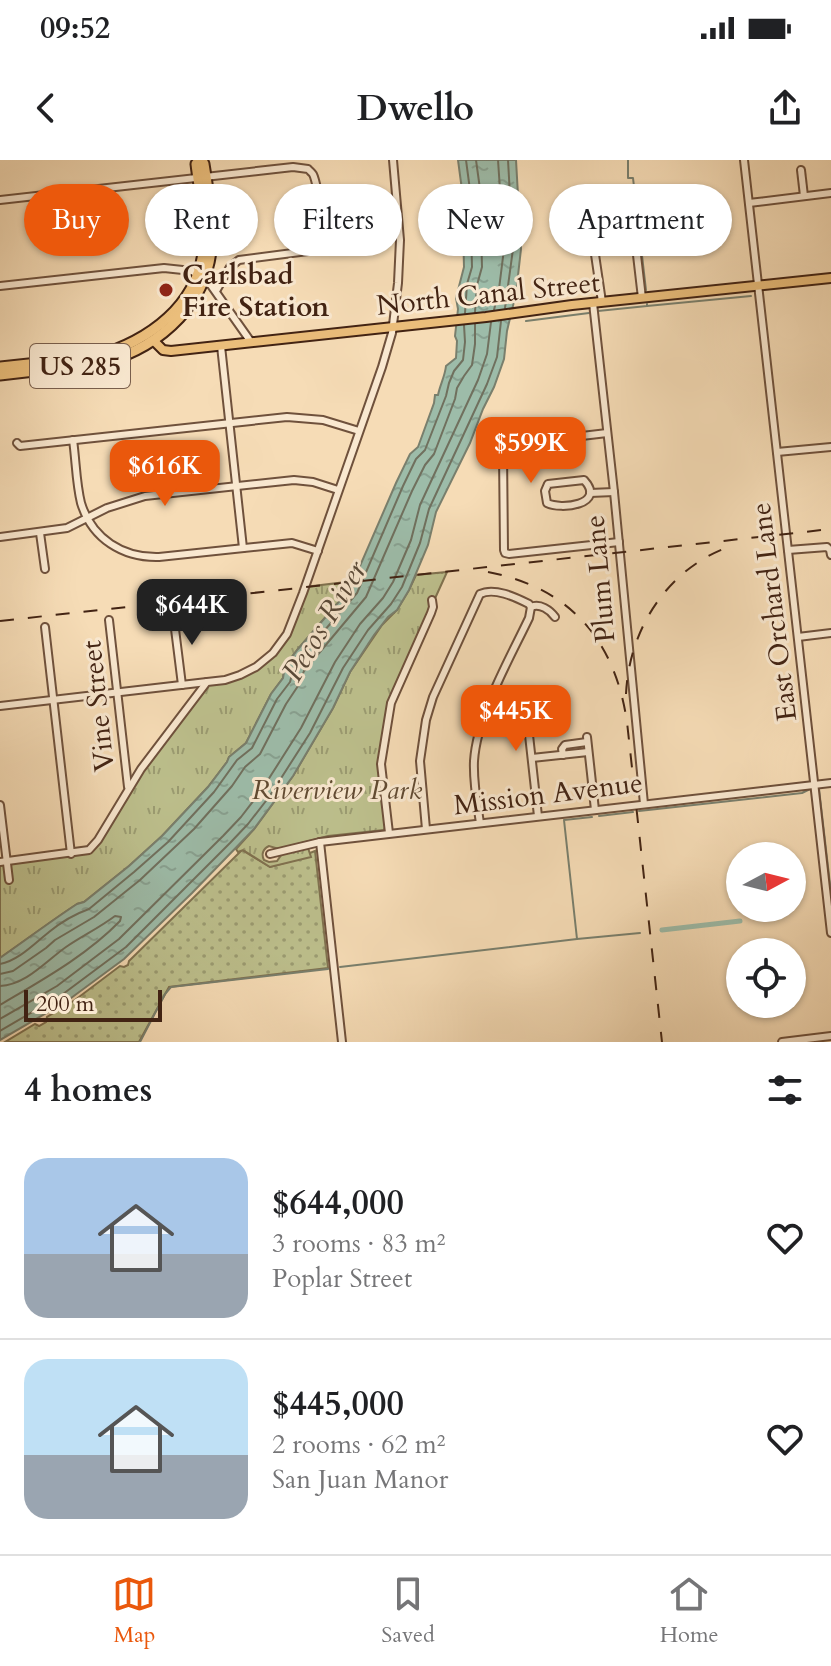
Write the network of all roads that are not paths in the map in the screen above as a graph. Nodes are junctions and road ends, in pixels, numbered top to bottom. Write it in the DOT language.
graph roads {
  1 [pos="200,160"];
  2 [pos="393,160"];
  3 [pos="744,160"];
  4 [pos="801,170"];
  5 [pos="202,177"];
  6 [pos="831,193"];
  7 [pos="804,196"];
  8 [pos="0,200"];
  9 [pos="749,203"];
  10 [pos="202,275"];
  11 [pos="831,278"];
  12 [pos="758,285"];
  13 [pos="0,286"];
  14 [pos="216,291"];
  15 [pos="642,298"];
  16 [pos="597,302"];
  17 [pos="398,326"];
  18 [pos="137,341"];
  19 [pos="154,341"];
  20 [pos="251,342"];
  21 [pos="221,346"];
  22 [pos="0,367"];
  23 [pos="0,375"];
  24 [pos="229,423"];
  25 [pos="359,431"];
  26 [pos="607,433"];
  27 [pos="73,440"];
  28 [pos="17,443"];
  29 [pos="831,447"];
  30 [pos="777,452"];
  31 [pos="236,485"];
  32 [pos="338,490"];
  33 [pos="614,492"];
  34 [pos="590,493"];
  35 [pos="88,519"];
  36 [pos="40,533"];
  37 [pos="0,537"];
  38 [pos="619,542"];
  39 [pos="243,548"];
  40 [pos="788,550"];
  41 [pos="318,551"];
  42 [pos="831,555"];
  43 [pos="45,569"];
  44 [pos="432,600"];
  45 [pos="531,607"];
  46 [pos="173,613"];
  47 [pos="555,617"];
  48 [pos="109,620"];
  49 [pos="45,627"];
  50 [pos="831,633"];
  51 [pos="798,637"];
  52 [pos="207,682"];
  53 [pos="182,685"];
  54 [pos="496,689"];
  55 [pos="118,692"];
  56 [pos="53,700"];
  57 [pos="0,706"];
  58 [pos="588,752"];
  59 [pos="563,755"];
  60 [pos="532,758"];
  61 [pos="831,783"];
  62 [pos="815,784"];
  63 [pos="128,788"];
  64 [pos="644,804"];
  65 [pos="0,805"];
  66 [pos="595,810"];
  67 [pos="538,816"];
  68 [pos="480,823"];
  69 [pos="426,829"];
  70 [pos="389,833"];
  71 [pos="320,842"];
  72 [pos="71,854"];
  73 [pos="270,854"];
  74 [pos="3,862"];
  75 [pos="9,880"];
  76 [pos="831,933"];
  77 [pos="831,1036"];
  78 [pos="342,1042"];
  79 [pos="782,1042"];
  1 -- 5 [label="highway, US 285"];
  2 -- 17 [label="street"];
  3 -- 9 [label="street, East Orchard Lane"];
  4 -- 7 [label="street"];
  5 -- 8 [label="street"];
  5 -- 10 [label="highway, US 285"];
  5 -- 14 [label="street"];
  6 -- 7 [label="street"];
  7 -- 9 [label="street"];
  9 -- 12 [label="street, East Orchard Lane"];
  10 -- 13 [label="street"];
  10 -- 14 [label="street"];
  10 -- 18 [label="highway, US 285"];
  10 -- 19 [label="highway, US 285"];
  11 -- 12 [label="main road, North Canal Street"];
  12 -- 15 [label="main road, North Canal Street"];
  12 -- 30 [label="street, East Orchard Lane"];
  14 -- 20 [label="street"];
  15 -- 16 [label="main road, North Canal Street"];
  15 -- 16 [label="street, Plum Lane"];
  16 -- 17 [label="main road, North Canal Street"];
  16 -- 26 [label="street, Plum Lane"];
  17 -- 20 [label="main road, North Canal Street"];
  17 -- 25 [label="street"];
  18 -- 19 [label="highway"];
  18 -- 22 [label="highway, US 285"];
  19 -- 21 [label="main road, North Canal Street"];
  19 -- 23 [label="highway, US 285"];
  20 -- 21 [label="main road, North Canal Street"];
  21 -- 24 [label="street"];
  24 -- 25 [label="street"];
  24 -- 27 [label="street"];
  24 -- 31 [label="street"];
  25 -- 32 [label="street"];
  26 -- 33 [label="street, Plum Lane"];
  26 -- 38 [label="street"];
  27 -- 28 [label="street"];
  27 -- 35 [label="street"];
  29 -- 30 [label="street"];
  30 -- 40 [label="street, East Orchard Lane"];
  31 -- 32 [label="street"];
  31 -- 35 [label="street"];
  31 -- 39 [label="street"];
  32 -- 41 [label="street"];
  33 -- 34 [label="street"];
  33 -- 38 [label="street, Plum Lane"];
  34 -- 34 [label="street"];
  35 -- 36 [label="street"];
  35 -- 39 [label="street"];
  36 -- 37 [label="street"];
  36 -- 43 [label="street"];
  38 -- 64 [label="street, Plum Lane"];
  39 -- 41 [label="street"];
  40 -- 42 [label="street"];
  40 -- 51 [label="street, East Orchard Lane"];
  41 -- 52 [label="street"];
  44 -- 70 [label="street"];
  45 -- 47 [label="street"];
  45 -- 54 [label="street"];
  45 -- 69 [label="street"];
  46 -- 53 [label="street"];
  48 -- 55 [label="street, Vine Street"];
  49 -- 56 [label="street"];
  50 -- 51 [label="street"];
  51 -- 62 [label="street, East Orchard Lane"];
  52 -- 53 [label="street"];
  52 -- 63 [label="street"];
  53 -- 55 [label="street"];
  54 -- 60 [label="street"];
  54 -- 68 [label="street"];
  55 -- 56 [label="street"];
  55 -- 63 [label="street, Vine Street"];
  56 -- 57 [label="street"];
  56 -- 72 [label="street"];
  58 -- 59 [label="street"];
  58 -- 59 [label="street"];
  58 -- 66 [label="street"];
  59 -- 60 [label="street"];
  60 -- 67 [label="street"];
  61 -- 62 [label="street, Mission Avenue"];
  62 -- 64 [label="street, Mission Avenue"];
  62 -- 76 [label="street, East Orchard Lane"];
  63 -- 72 [label="street"];
  64 -- 66 [label="street, Mission Avenue"];
  65 -- 74 [label="street"];
  66 -- 67 [label="street, Mission Avenue"];
  67 -- 68 [label="street, Mission Avenue"];
  68 -- 69 [label="street, Mission Avenue"];
  69 -- 70 [label="street, Mission Avenue"];
  70 -- 71 [label="street, Mission Avenue"];
  71 -- 73 [label="street, Mission Avenue"];
  71 -- 78 [label="street"];
  72 -- 74 [label="street"];
  74 -- 75 [label="street"];
  77 -- 79 [label="street"];
}
